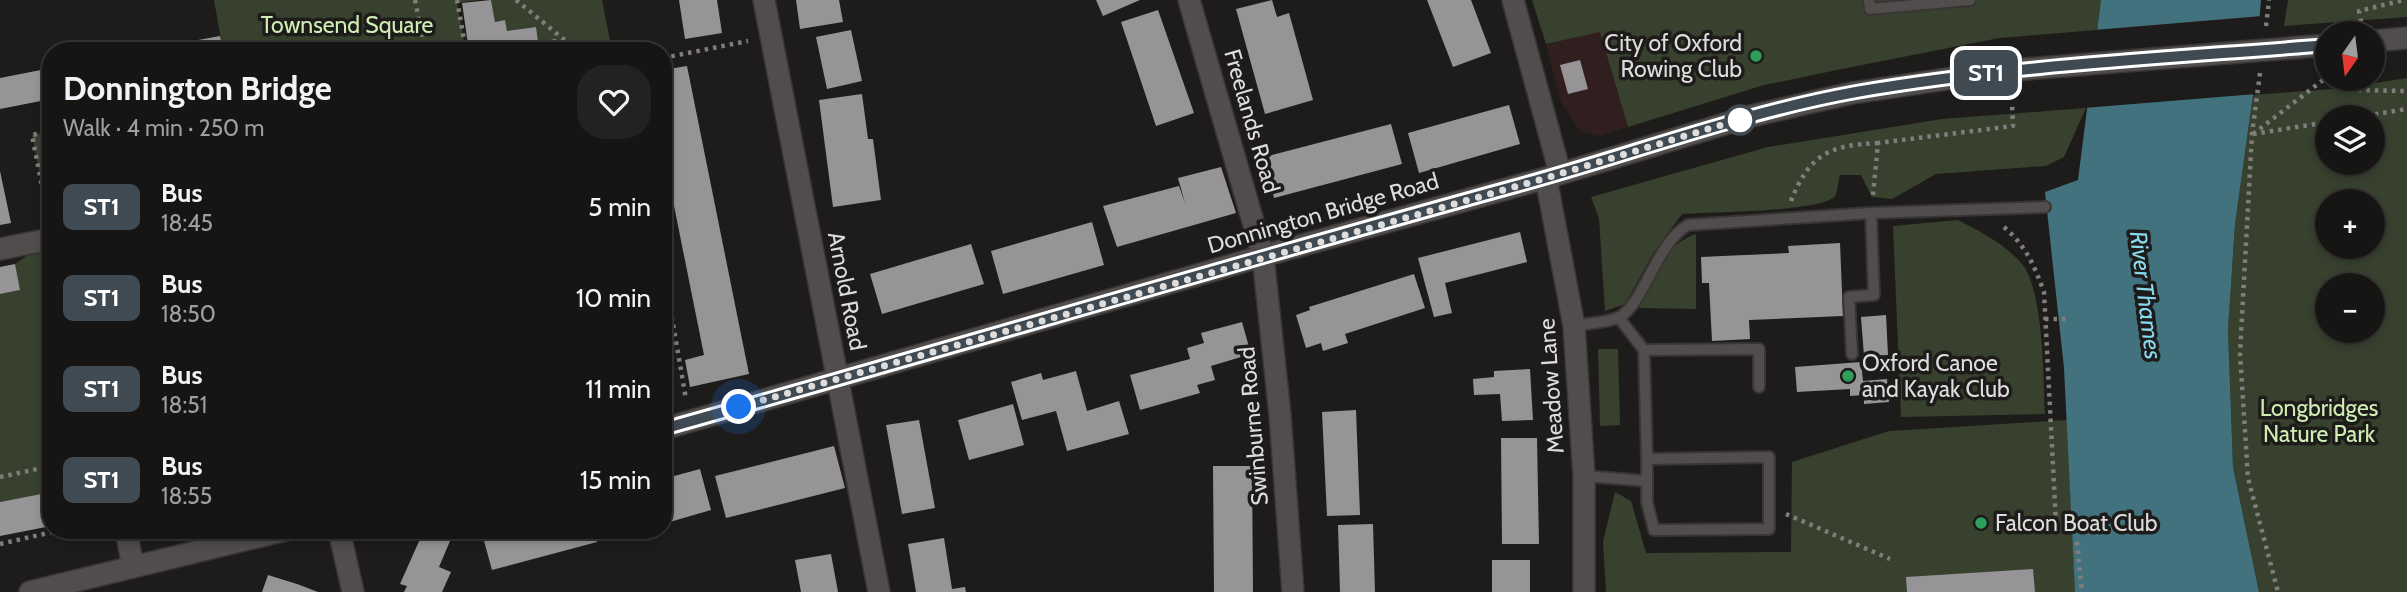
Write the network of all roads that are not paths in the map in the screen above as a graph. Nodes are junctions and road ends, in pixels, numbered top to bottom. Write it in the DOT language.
graph roads {
  1 [pos="764,0"];
  2 [pos="1189,0"];
  3 [pos="1513,0"];
  4 [pos="1869,0"];
  5 [pos="1970,0"];
  6 [pos="2407,38"];
  7 [pos="2385,40"];
  8 [pos="2315,46"];
  9 [pos="1553,176"];
  10 [pos="2045,207"];
  11 [pos="1871,213"];
  12 [pos="42,241"];
  13 [pos="0,249"];
  14 [pos="1263,256"];
  15 [pos="1619,318"];
  16 [pos="1574,326"];
  17 [pos="1644,350"];
  18 [pos="1852,354"];
  19 [pos="837,378"];
  20 [pos="1759,387"];
  21 [pos="672,426"];
  22 [pos="1647,459"];
  23 [pos="1584,476"];
  24 [pos="1647,481"];
  25 [pos="128,539"];
  26 [pos="249,539"];
  27 [pos="341,539"];
  28 [pos="133,567"];
  29 [pos="30,592"];
  30 [pos="353,592"];
  31 [pos="879,592"];
  32 [pos="1293,592"];
  33 [pos="1584,592"];
  1 -- 19 [label="main road, Arnold Road"];
  2 -- 14 [label="main road, Freelands Road"];
  3 -- 9 [label="main road, Meadow Lane"];
  4 -- 5 [label="lane"];
  6 -- 7 [label="main road"];
  8 -- 9 [label="main road, Donnington Bridge Road, bridge"];
  9 -- 14 [label="main road, Donnington Bridge Road"];
  9 -- 16 [label="main road, Meadow Lane"];
  10 -- 11 [label="lane"];
  11 -- 15 [label="lane"];
  11 -- 18 [label="lane"];
  12 -- 13 [label="main road"];
  14 -- 19 [label="main road, Donnington Bridge Road"];
  14 -- 32 [label="main road, Swinburne Road"];
  15 -- 16 [label="lane"];
  15 -- 17 [label="lane"];
  16 -- 23 [label="main road, Meadow Lane"];
  17 -- 20 [label="lane"];
  17 -- 22 [label="lane"];
  19 -- 21 [label="main road, Donnington Bridge Road"];
  19 -- 31 [label="main road, Arnold Road"];
  22 -- 24 [label="lane"];
  22 -- 24 [label="lane"];
  23 -- 24 [label="lane"];
  23 -- 33 [label="main road, Meadow Lane"];
  25 -- 28 [label="main road"];
  26 -- 28 [label="main road"];
  27 -- 30 [label="main road"];
  28 -- 29 [label="main road"];
}
